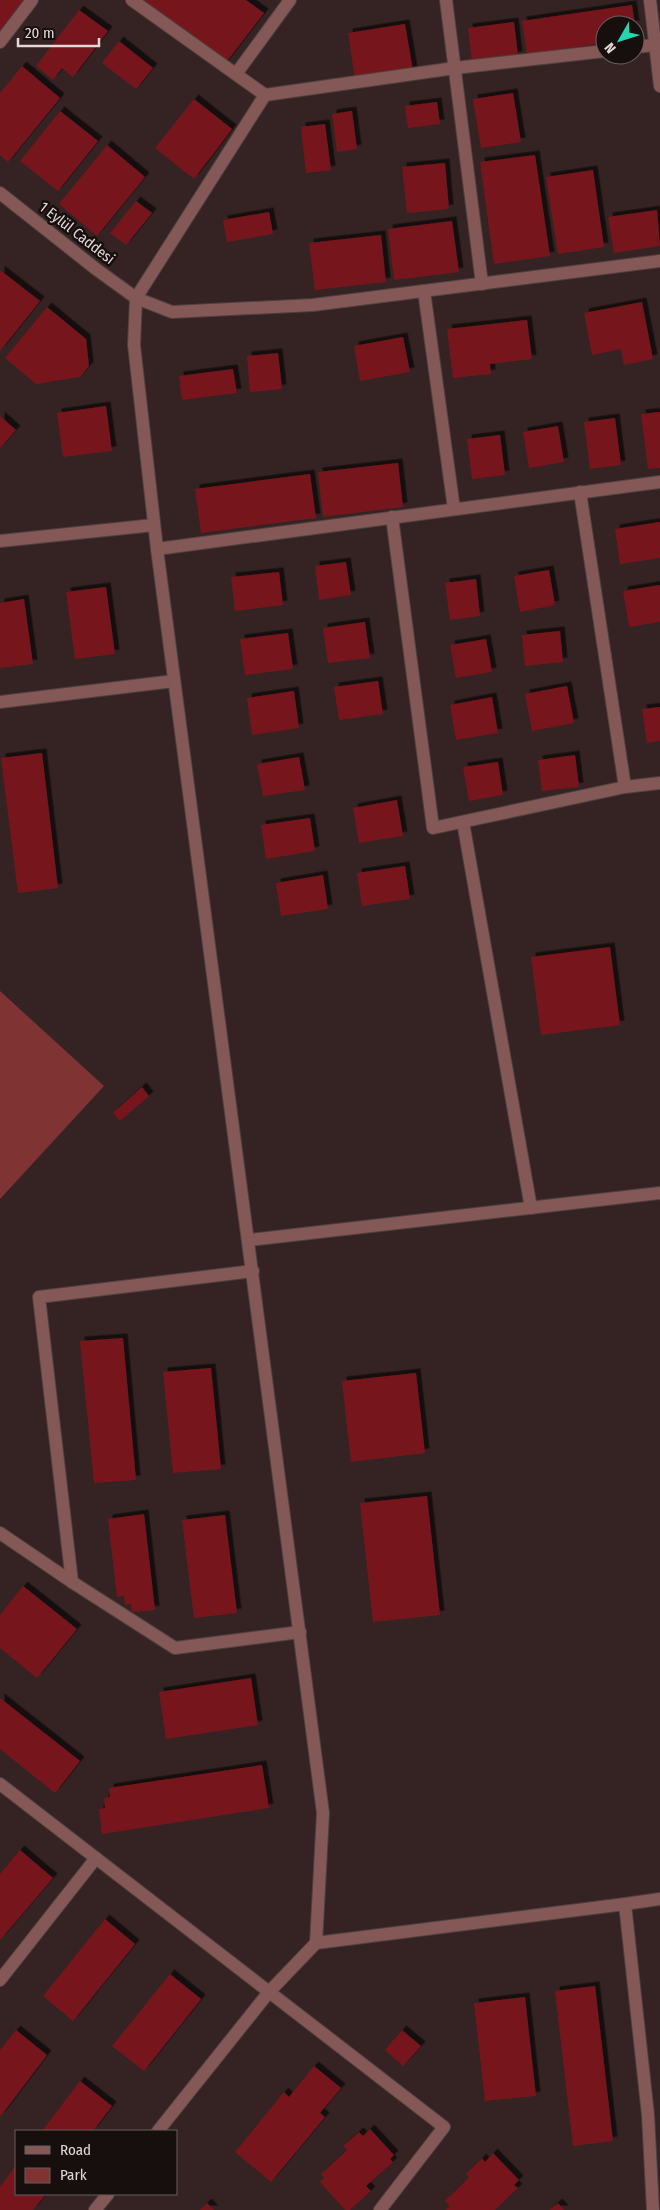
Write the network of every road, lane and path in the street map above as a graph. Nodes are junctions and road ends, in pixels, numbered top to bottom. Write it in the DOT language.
graph roads {
  1 [pos="32,0"];
  2 [pos="132,0"];
  3 [pos="290,0"];
  4 [pos="446,0"];
  5 [pos="650,0"];
  6 [pos="0,42"];
  7 [pos="655,45"];
  8 [pos="645,46"];
  9 [pos="595,52"];
  10 [pos="455,68"];
  11 [pos="236,74"];
  12 [pos="660,86"];
  13 [pos="265,95"];
  14 [pos="0,193"];
  15 [pos="660,261"];
  16 [pos="482,284"];
  17 [pos="424,291"];
  18 [pos="136,298"];
  19 [pos="660,482"];
  20 [pos="580,492"];
  21 [pos="454,509"];
  22 [pos="392,517"];
  23 [pos="154,525"];
  24 [pos="0,541"];
  25 [pos="157,549"];
  26 [pos="174,681"];
  27 [pos="0,702"];
  28 [pos="660,783"];
  29 [pos="625,787"];
  30 [pos="463,822"];
  31 [pos="660,1193"];
  32 [pos="531,1208"];
  33 [pos="249,1240"];
  34 [pos="253,1271"];
  35 [pos="0,1533"];
  36 [pos="72,1582"];
  37 [pos="300,1632"];
  38 [pos="0,1784"];
  39 [pos="96,1858"];
  40 [pos="660,1898"];
  41 [pos="625,1904"];
  42 [pos="316,1943"];
  43 [pos="0,1980"];
  44 [pos="269,1992"];
  45 [pos="654,2114"];
  46 [pos="159,2130"];
  47 [pos="107,2195"];
  48 [pos="95,2210"];
  49 [pos="380,2210"];
  50 [pos="653,2210"];
  1 -- 6 [label="street"];
  2 -- 11 [label="street"];
  3 -- 11 [label="street"];
  4 -- 10 [label="street"];
  5 -- 7 [label="street"];
  7 -- 8 [label="street"];
  7 -- 12 [label="street"];
  9 -- 10 [label="street"];
  10 -- 13 [label="street"];
  10 -- 16 [label="street"];
  11 -- 13 [label="street"];
  13 -- 18 [label="street"];
  14 -- 18 [label="street, 1 Eylül Caddesi"];
  15 -- 16 [label="street, 1 Eylül Caddesi"];
  16 -- 17 [label="street, 1 Eylül Caddesi"];
  17 -- 18 [label="street, 1 Eylül Caddesi"];
  17 -- 21 [label="street"];
  18 -- 23 [label="street"];
  19 -- 20 [label="street"];
  20 -- 21 [label="street"];
  20 -- 29 [label="street"];
  21 -- 22 [label="street"];
  22 -- 25 [label="street"];
  22 -- 30 [label="street"];
  23 -- 24 [label="street"];
  23 -- 25 [label="street"];
  25 -- 26 [label="street"];
  26 -- 27 [label="street"];
  26 -- 33 [label="street"];
  28 -- 29 [label="street"];
  29 -- 30 [label="street"];
  30 -- 32 [label="street"];
  31 -- 32 [label="street"];
  32 -- 33 [label="street"];
  33 -- 34 [label="street"];
  34 -- 36 [label="street"];
  34 -- 37 [label="street"];
  35 -- 36 [label="street"];
  36 -- 37 [label="street"];
  37 -- 42 [label="street"];
  38 -- 39 [label="street"];
  39 -- 43 [label="street"];
  39 -- 44 [label="street"];
  40 -- 41 [label="street"];
  41 -- 42 [label="street"];
  41 -- 45 [label="street"];
  42 -- 44 [label="street"];
  44 -- 46 [label="street"];
  44 -- 49 [label="street"];
  45 -- 50 [label="street"];
  47 -- 48 [label="street"];
}
